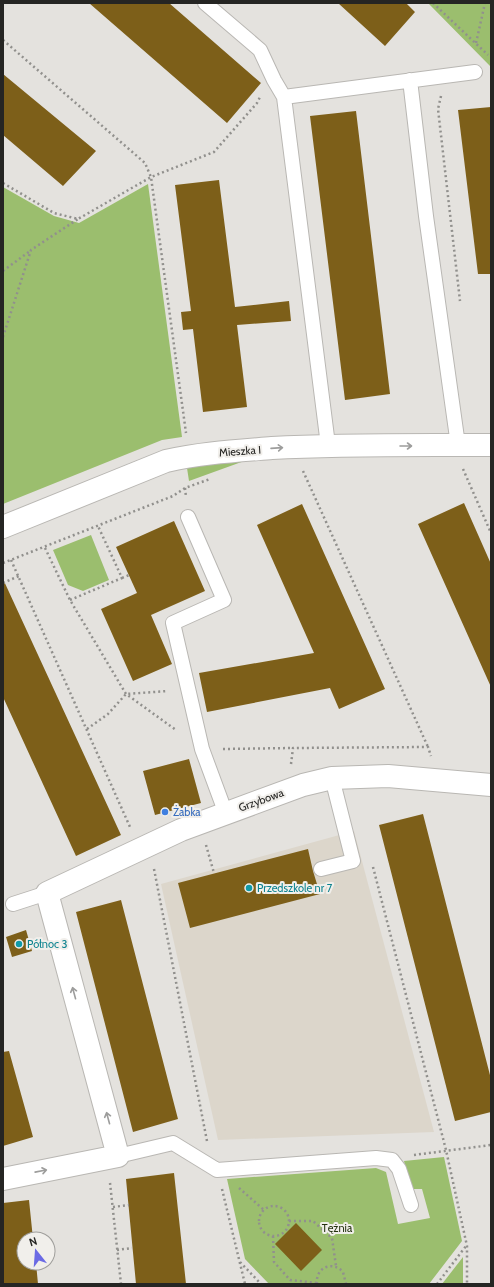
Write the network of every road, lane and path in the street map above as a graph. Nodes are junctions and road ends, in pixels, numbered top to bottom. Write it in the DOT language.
graph roads {
  1 [pos="205,3"];
  2 [pos="433,3"];
  3 [pos="485,3"];
  4 [pos="3,40"];
  5 [pos="476,44"];
  6 [pos="491,58"];
  7 [pos="475,72"];
  8 [pos="410,80"];
  9 [pos="262,91"];
  10 [pos="446,93"];
  11 [pos="284,97"];
  12 [pos="151,177"];
  13 [pos="3,183"];
  14 [pos="78,219"];
  15 [pos="31,250"];
  16 [pos="3,271"];
  17 [pos="461,305"];
  18 [pos="3,337"];
  19 [pos="187,439"];
  20 [pos="328,445"];
  21 [pos="491,445"];
  22 [pos="459,453"];
  23 [pos="302,470"];
  24 [pos="214,478"];
  25 [pos="188,517"];
  26 [pos="98,526"];
  27 [pos="3,527"];
  28 [pos="491,533"];
  29 [pos="45,548"];
  30 [pos="11,560"];
  31 [pos="3,563"];
  32 [pos="129,575"];
  33 [pos="19,576"];
  34 [pos="122,578"];
  35 [pos="3,583"];
  36 [pos="70,600"];
  37 [pos="188,690"];
  38 [pos="126,694"];
  39 [pos="87,729"];
  40 [pos="428,747"];
  41 [pos="293,748"];
  42 [pos="202,749"];
  43 [pos="332,778"];
  44 [pos="491,785"];
  45 [pos="226,814"];
  46 [pos="132,831"];
  47 [pos="214,842"];
  48 [pos="206,844"];
  49 [pos="201,846"];
  50 [pos="371,861"];
  51 [pos="152,862"];
  52 [pos="322,869"];
  53 [pos="214,873"];
  54 [pos="47,893"];
  55 [pos="13,904"];
  56 [pos="491,1145"];
  57 [pos="446,1150"];
  58 [pos="426,1154"];
  59 [pos="112,1157"];
  60 [pos="217,1170"];
  61 [pos="3,1179"];
  62 [pos="129,1205"];
  63 [pos="411,1205"];
  64 [pos="113,1207"];
  65 [pos="289,1221"];
  66 [pos="273,1236"];
  67 [pos="467,1246"];
  68 [pos="132,1248"];
  69 [pos="118,1250"];
  70 [pos="240,1262"];
  71 [pos="336,1266"];
  72 [pos="121,1284"];
  73 [pos="245,1284"];
  74 [pos="262,1284"];
  75 [pos="317,1284"];
  76 [pos="346,1284"];
  77 [pos="437,1284"];
  78 [pos="467,1284"];
  1 -- 11 [label="lane"];
  2 -- 5 [label="path"];
  3 -- 5 [label="path"];
  4 -- 12 [label="path"];
  5 -- 6 [label="path"];
  7 -- 8 [label="lane"];
  8 -- 11 [label="lane"];
  8 -- 22 [label="lane"];
  9 -- 12 [label="path"];
  10 -- 17 [label="path"];
  11 -- 20 [label="lane"];
  12 -- 14 [label="path"];
  12 -- 19 [label="path"];
  13 -- 14 [label="path"];
  14 -- 15 [label="path"];
  15 -- 16 [label="path"];
  15 -- 18 [label="path"];
  20 -- 22 [label="street, Mieszka I, one-way"];
  27 -- 20 [label="street, Mieszka I, one-way"];
  21 -- 22 [label="street, Mieszka I"];
  22 -- 28 [label="path"];
  23 -- 40 [label="path"];
  24 -- 26 [label="path"];
  25 -- 37 [label="lane"];
  26 -- 29 [label="path"];
  26 -- 34 [label="path"];
  29 -- 30 [label="path"];
  29 -- 36 [label="path"];
  30 -- 31 [label="path"];
  30 -- 33 [label="path"];
  32 -- 34 [label="path"];
  33 -- 35 [label="path"];
  33 -- 39 [label="path"];
  34 -- 36 [label="path"];
  36 -- 38 [label="path"];
  37 -- 38 [label="path"];
  37 -- 42 [label="lane"];
  38 -- 39 [label="path"];
  38 -- 42 [label="path"];
  39 -- 46 [label="path"];
  41 -- 42 [label="path"];
  42 -- 45 [label="lane"];
  43 -- 44 [label="street, Grzybowa"];
  43 -- 45 [label="street, Grzybowa"];
  43 -- 52 [label="lane"];
  45 -- 54 [label="street, Grzybowa"];
  47 -- 48 [label="path"];
  48 -- 49 [label="path"];
  48 -- 53 [label="path"];
  50 -- 57 [label="path"];
  51 -- 60 [label="path"];
  54 -- 55 [label="lane"];
  59 -- 54 [label="street, one-way"];
  56 -- 57 [label="path"];
  57 -- 58 [label="path"];
  57 -- 67 [label="path"];
  59 -- 60 [label="lane"];
  61 -- 59 [label="street, one-way"];
  59 -- 64 [label="path"];
  60 -- 63 [label="lane"];
  60 -- 70 [label="path"];
  62 -- 64 [label="path"];
  64 -- 69 [label="path"];
  65 -- 66 [label="path"];
  65 -- 66 [label="path"];
  65 -- 71 [label="path"];
  66 -- 75 [label="path"];
  67 -- 77 [label="path"];
  67 -- 78 [label="path"];
  68 -- 69 [label="path"];
  69 -- 72 [label="path"];
  70 -- 73 [label="path"];
  70 -- 74 [label="path"];
  71 -- 75 [label="path"];
  71 -- 76 [label="path"];
}
